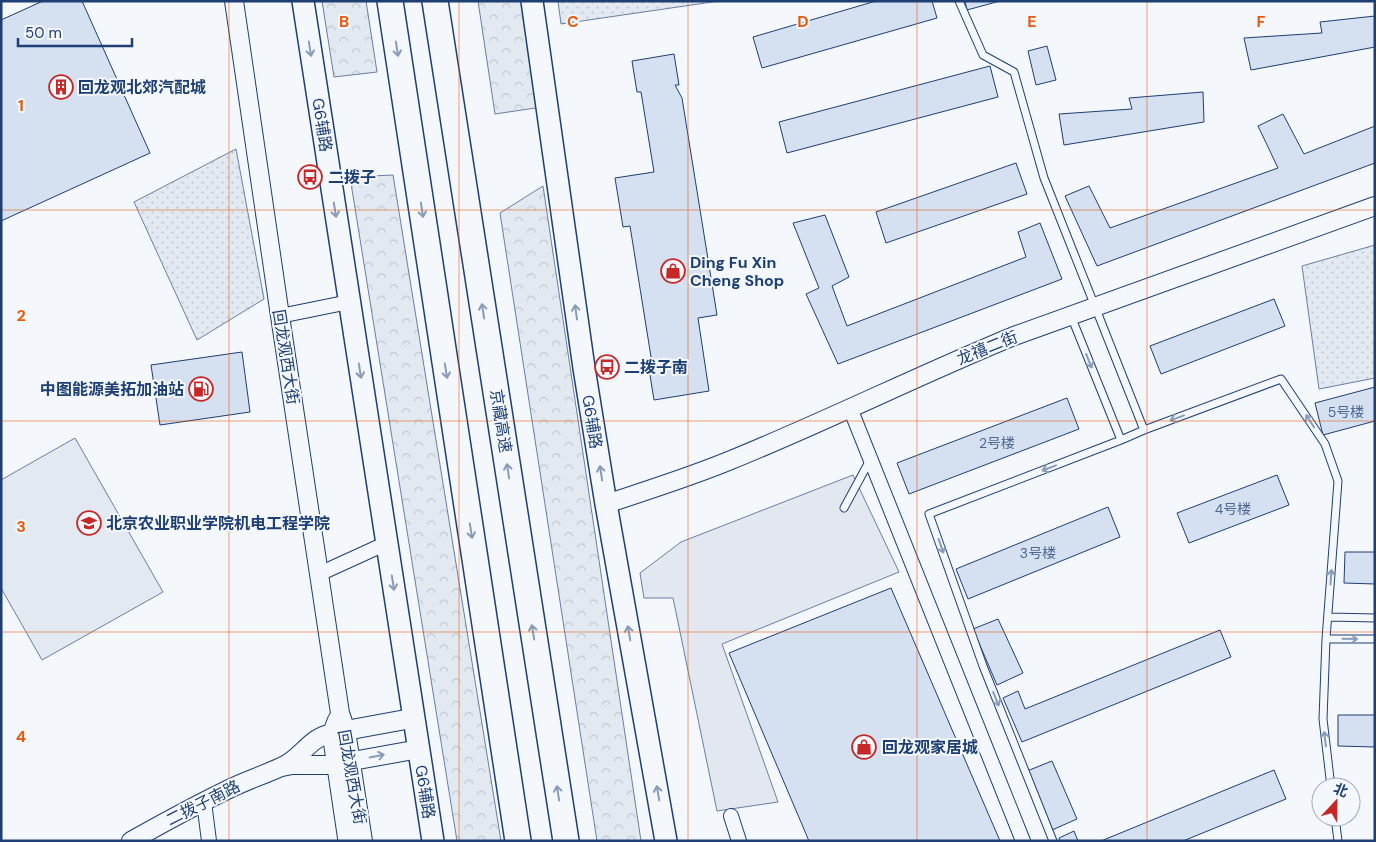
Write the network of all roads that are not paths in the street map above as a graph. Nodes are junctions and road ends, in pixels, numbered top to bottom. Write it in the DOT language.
graph roads {
  1 [pos="234,1"];
  2 [pos="303,1"];
  3 [pos="390,1"];
  4 [pos="435,1"];
  5 [pos="532,1"];
  6 [pos="959,1"];
  7 [pos="1375,206"];
  8 [pos="350,302"];
  9 [pos="1096,307"];
  10 [pos="280,316"];
  11 [pos="1071,316"];
  12 [pos="850,408"];
  13 [pos="1144,430"];
  14 [pos="1121,440"];
  15 [pos="870,459"];
  16 [pos="606,504"];
  17 [pos="844,508"];
  18 [pos="387,543"];
  19 [pos="319,574"];
  20 [pos="1329,617"];
  21 [pos="1375,618"];
  22 [pos="1326,638"];
  23 [pos="1375,640"];
  24 [pos="414,718"];
  25 [pos="339,732"];
  26 [pos="419,748"];
  27 [pos="344,762"];
  28 [pos="277,768"];
  29 [pos="1330,777"];
  30 [pos="204,802"];
  31 [pos="731,816"];
  32 [pos="1336,827"];
  33 [pos="130,841"];
  34 [pos="209,841"];
  35 [pos="348,841"];
  36 [pos="363,841"];
  37 [pos="433,841"];
  38 [pos="518,841"];
  39 [pos="566,841"];
  40 [pos="666,841"];
  41 [pos="739,841"];
  42 [pos="1023,841"];
  43 [pos="1052,841"];
  44 [pos="1338,841"];
  1 -- 10 [label="street, 回龙观西大街"];
  2 -- 8 [label="main road, G6辅路, one-way"];
  3 -- 38 [label="highway, one-way"];
  39 -- 4 [label="highway, 京藏高速, one-way"];
  16 -- 5 [label="main road, G6辅路, one-way"];
  6 -- 9 [label="lane"];
  7 -- 9 [label="street, 龙禧二街"];
  8 -- 10 [label="street"];
  8 -- 18 [label="main road, G6辅路, one-way"];
  9 -- 11 [label="street, 龙禧二街"];
  9 -- 13 [label="lane"];
  10 -- 19 [label="street, 回龙观西大街"];
  11 -- 12 [label="street, 龙禧二街"];
  11 -- 14 [label="lane, one-way"];
  12 -- 15 [label="street"];
  12 -- 16 [label="street, 龙禧二街"];
  13 -- 14 [label="lane"];
  20 -- 13 [label="lane, one-way"];
  14 -- 43 [label="lane, one-way"];
  15 -- 17 [label="lane"];
  15 -- 42 [label="street"];
  40 -- 16 [label="main road, G6辅路, one-way"];
  18 -- 19 [label="street"];
  18 -- 24 [label="main road, G6辅路, one-way"];
  19 -- 25 [label="street, 回龙观西大街"];
  20 -- 21 [label="lane"];
  20 -- 22 [label="lane"];
  22 -- 23 [label="lane, one-way"];
  29 -- 22 [label="lane, one-way"];
  24 -- 25 [label="main road, 二拨子南路"];
  24 -- 26 [label="main road, G6辅路"];
  25 -- 27 [label="main road, 回龙观西大街"];
  25 -- 28 [label="street, 二拨子南路"];
  27 -- 26 [label="street, 二拨子南路, one-way"];
  26 -- 37 [label="main road, G6辅路"];
  27 -- 28 [label="street, 二拨子南路"];
  27 -- 35 [label="main road, 回龙观西大街"];
  27 -- 36 [label="street, 回龙观西大街"];
  28 -- 30 [label="street, 二拨子南路"];
  30 -- 33 [label="street, 二拨子南路"];
  30 -- 34 [label="street"];
  31 -- 41 [label="street"];
  32 -- 44 [label="lane"];
}
